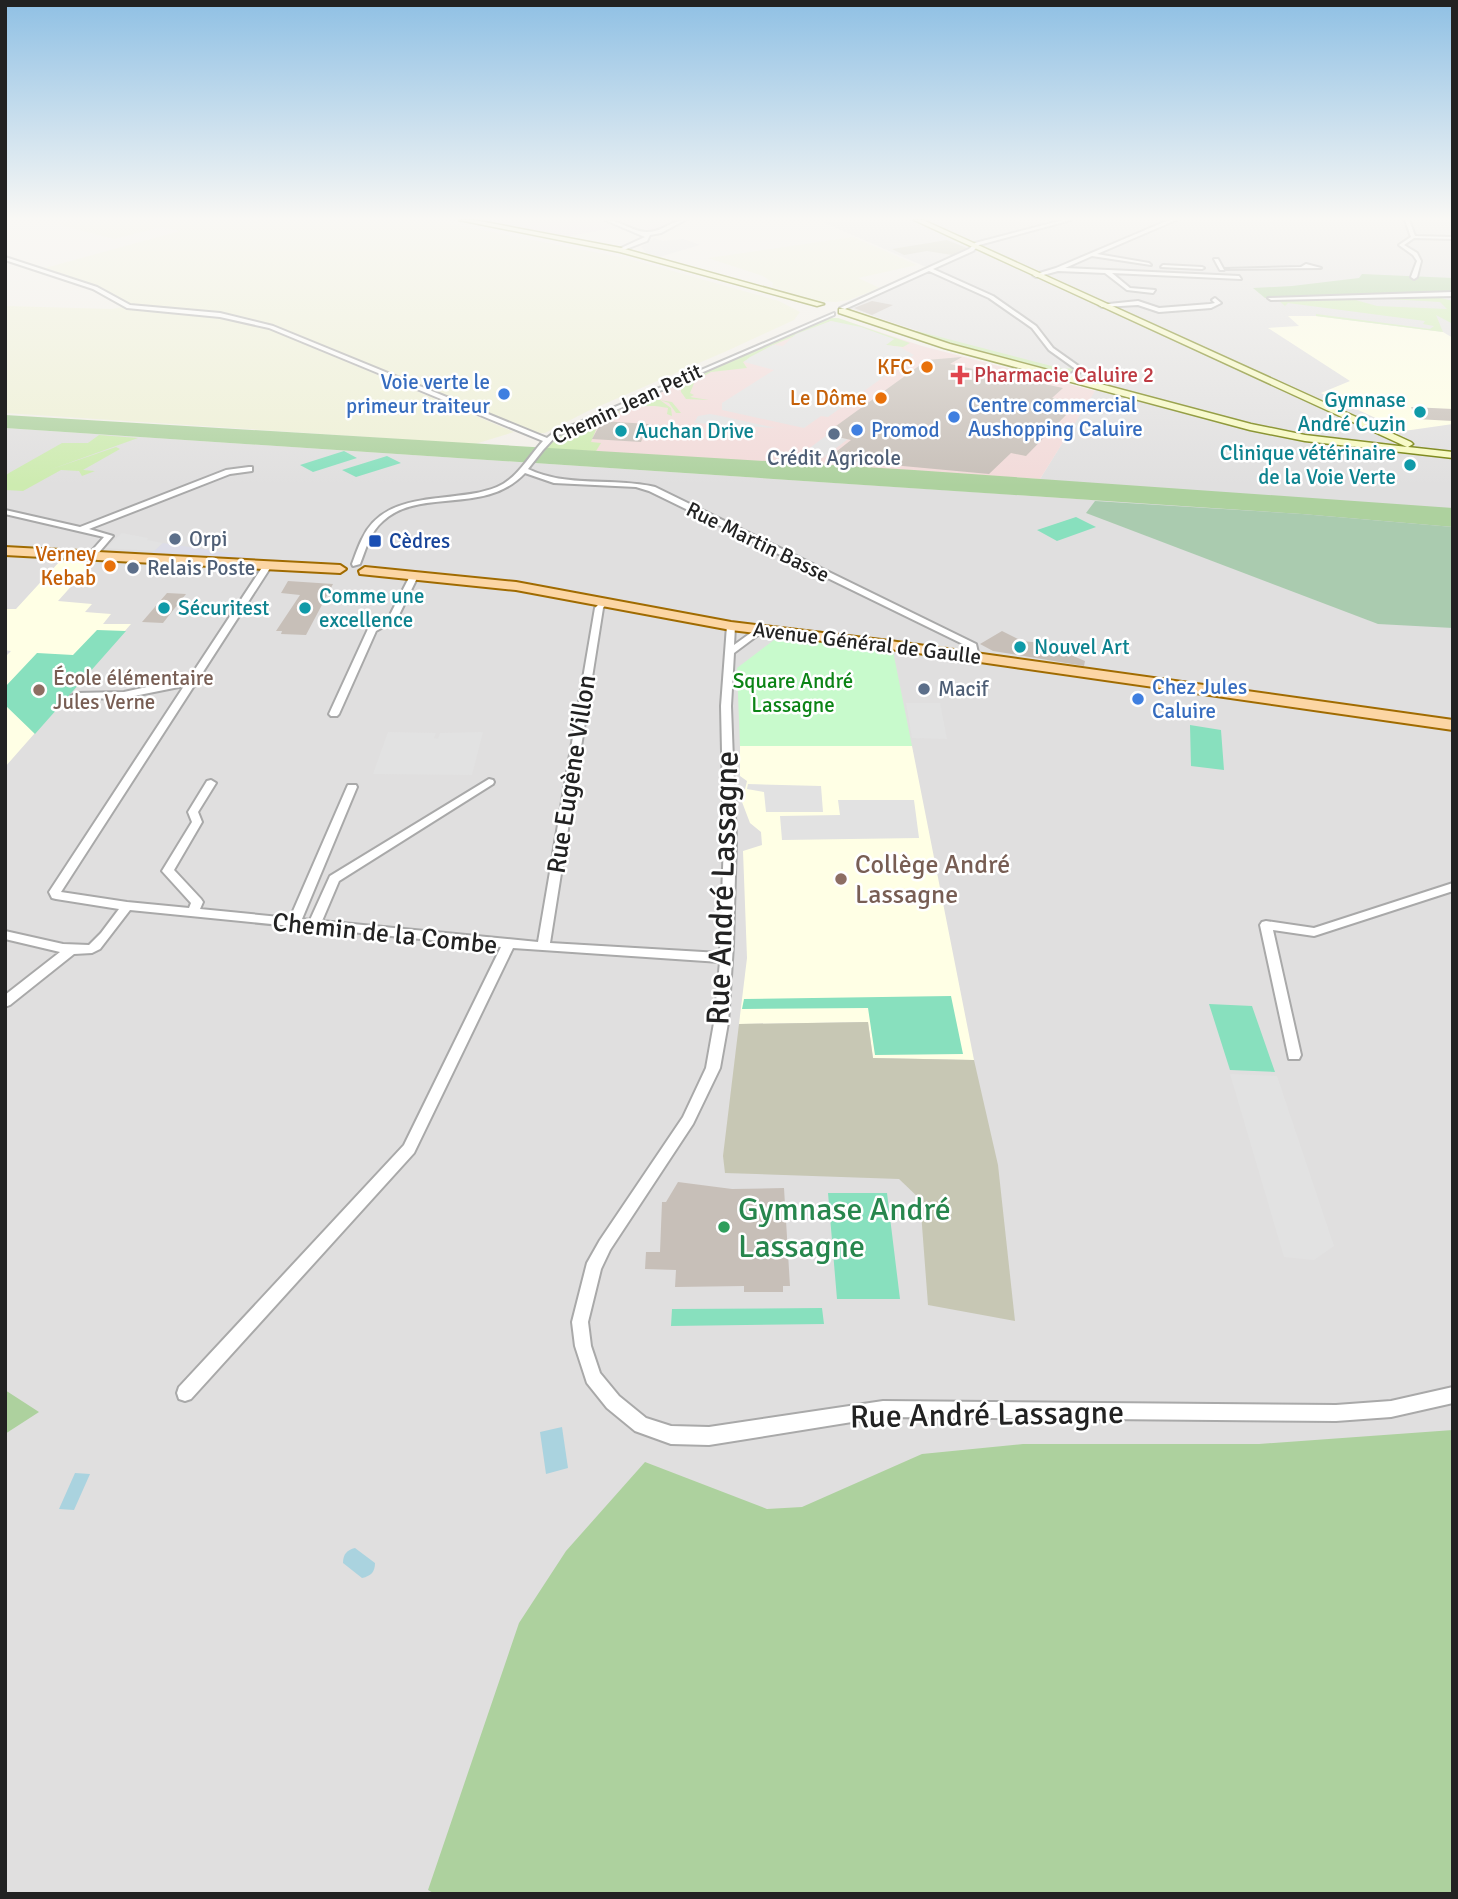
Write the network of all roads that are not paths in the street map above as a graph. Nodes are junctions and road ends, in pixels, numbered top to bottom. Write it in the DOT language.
graph roads {
  1 [pos="132,309"];
  2 [pos="809,309"];
  3 [pos="841,309"];
  4 [pos="1009,309"];
  5 [pos="1110,309"];
  6 [pos="1156,309"];
  7 [pos="1178,309"];
  8 [pos="838,310"];
  9 [pos="816,316"];
  10 [pos="1066,379"];
  11 [pos="543,444"];
  12 [pos="1426,452"];
  13 [pos="1453,455"];
  14 [pos="1453,464"];
  15 [pos="526,467"];
  16 [pos="249,469"];
  17 [pos="8,515"];
  18 [pos="80,530"];
  19 [pos="5,553"];
  20 [pos="92,555"];
  21 [pos="268,565"];
  22 [pos="361,568"];
  23 [pos="414,576"];
  24 [pos="603,603"];
  25 [pos="731,626"];
  26 [pos="762,629"];
  27 [pos="730,652"];
  28 [pos="974,657"];
  29 [pos="190,683"];
  30 [pos="76,696"];
  31 [pos="334,714"];
  32 [pos="1453,725"];
  33 [pos="489,782"];
  34 [pos="211,783"];
  35 [pos="352,787"];
  36 [pos="1453,887"];
  37 [pos="127,906"];
  38 [pos="194,911"];
  39 [pos="294,923"];
  40 [pos="314,925"];
  41 [pos="5,935"];
  42 [pos="509,944"];
  43 [pos="543,947"];
  44 [pos="73,948"];
  45 [pos="724,958"];
  46 [pos="5,1002"];
  47 [pos="1294,1055"];
  48 [pos="186,1392"];
  49 [pos="1453,1395"];
  1 -- 11 [label="street"];
  2 -- 9 [label="main road"];
  3 -- 8 [label="street"];
  4 -- 10 [label="street"];
  5 -- 12 [label="main road"];
  6 -- 7 [label="street"];
  8 -- 9 [label="main road"];
  8 -- 10 [label="main road"];
  9 -- 11 [label="street, Chemin Jean Petit"];
  10 -- 12 [label="main road"];
  11 -- 15 [label="street, Chemin Jean Petit"];
  12 -- 13 [label="main road"];
  12 -- 14 [label="main road"];
  15 -- 22 [label="street, Chemin Jean Petit"];
  15 -- 28 [label="street, Rue Martin Basse"];
  16 -- 18 [label="street"];
  17 -- 18 [label="street"];
  18 -- 20 [label="street"];
  19 -- 20 [label="main road"];
  20 -- 21 [label="main road"];
  21 -- 22 [label="main road"];
  21 -- 29 [label="street"];
  22 -- 23 [label="main road, Avenue Général de Gaulle"];
  23 -- 24 [label="main road, Avenue Général de Gaulle"];
  23 -- 31 [label="street"];
  24 -- 25 [label="main road, Avenue Général de Gaulle"];
  24 -- 43 [label="street, Rue Eugène Villon"];
  25 -- 26 [label="main road, Avenue Général de Gaulle"];
  25 -- 27 [label="street, Rue André Lassagne"];
  26 -- 27 [label="street"];
  26 -- 28 [label="main road, Avenue Général de Gaulle"];
  27 -- 45 [label="street, Rue André Lassagne"];
  28 -- 32 [label="main road, Avenue Général de Gaulle"];
  29 -- 30 [label="street"];
  29 -- 37 [label="street, Chemin de la Combe"];
  33 -- 40 [label="street"];
  34 -- 38 [label="street"];
  35 -- 39 [label="street"];
  36 -- 47 [label="street"];
  37 -- 38 [label="street, Chemin de la Combe"];
  37 -- 44 [label="street"];
  38 -- 39 [label="street, Chemin de la Combe"];
  39 -- 40 [label="street, Chemin de la Combe"];
  40 -- 42 [label="street, Chemin de la Combe"];
  41 -- 44 [label="street"];
  42 -- 43 [label="street"];
  42 -- 48 [label="street, Chemin de la Combe"];
  43 -- 45 [label="street"];
  44 -- 46 [label="street"];
  45 -- 49 [label="street, Rue André Lassagne"];
}
